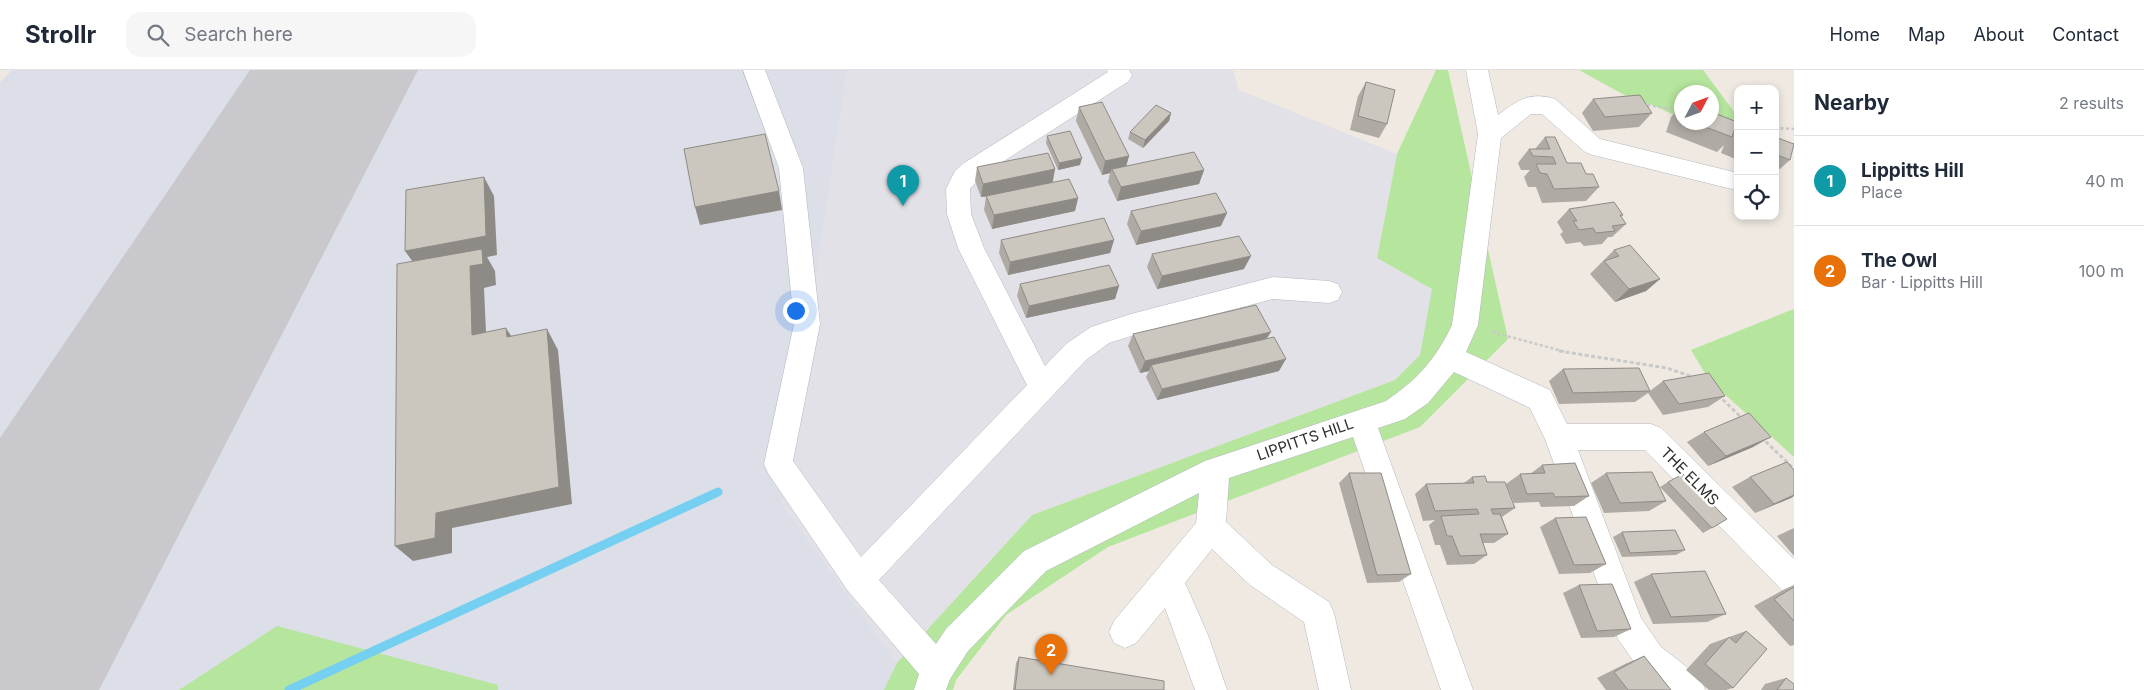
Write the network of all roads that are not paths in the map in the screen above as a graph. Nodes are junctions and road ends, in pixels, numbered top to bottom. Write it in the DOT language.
graph roads {
  1 [pos="754,70"];
  2 [pos="1118,70"];
  3 [pos="1477,70"];
  4 [pos="1490,134"];
  5 [pos="1732,180"];
  6 [pos="1329,292"];
  7 [pos="1450,357"];
  8 [pos="1042,388"];
  9 [pos="1361,420"];
  10 [pos="1559,436"];
  11 [pos="1215,470"];
  12 [pos="1211,528"];
  13 [pos="859,580"];
  14 [pos="1794,580"];
  15 [pos="1169,581"];
  16 [pos="1125,632"];
  17 [pos="934,680"];
  18 [pos="1211,690"];
  19 [pos="1335,690"];
  20 [pos="1457,690"];
  21 [pos="1689,690"];
  1 -- 13 [label="street"];
  2 -- 8 [label="street"];
  3 -- 4 [label="street, LIPPITTS HILL"];
  4 -- 5 [label="street"];
  4 -- 7 [label="street, LIPPITTS HILL"];
  6 -- 8 [label="street"];
  7 -- 9 [label="street, LIPPITTS HILL"];
  7 -- 10 [label="street"];
  8 -- 13 [label="street"];
  9 -- 11 [label="street, LIPPITTS HILL"];
  9 -- 20 [label="street"];
  10 -- 14 [label="street, THE ELMS"];
  10 -- 21 [label="street"];
  11 -- 12 [label="street"];
  11 -- 17 [label="street, LIPPITTS HILL"];
  12 -- 15 [label="street"];
  12 -- 19 [label="street"];
  13 -- 17 [label="street"];
  15 -- 16 [label="street"];
  15 -- 18 [label="street"];
}
